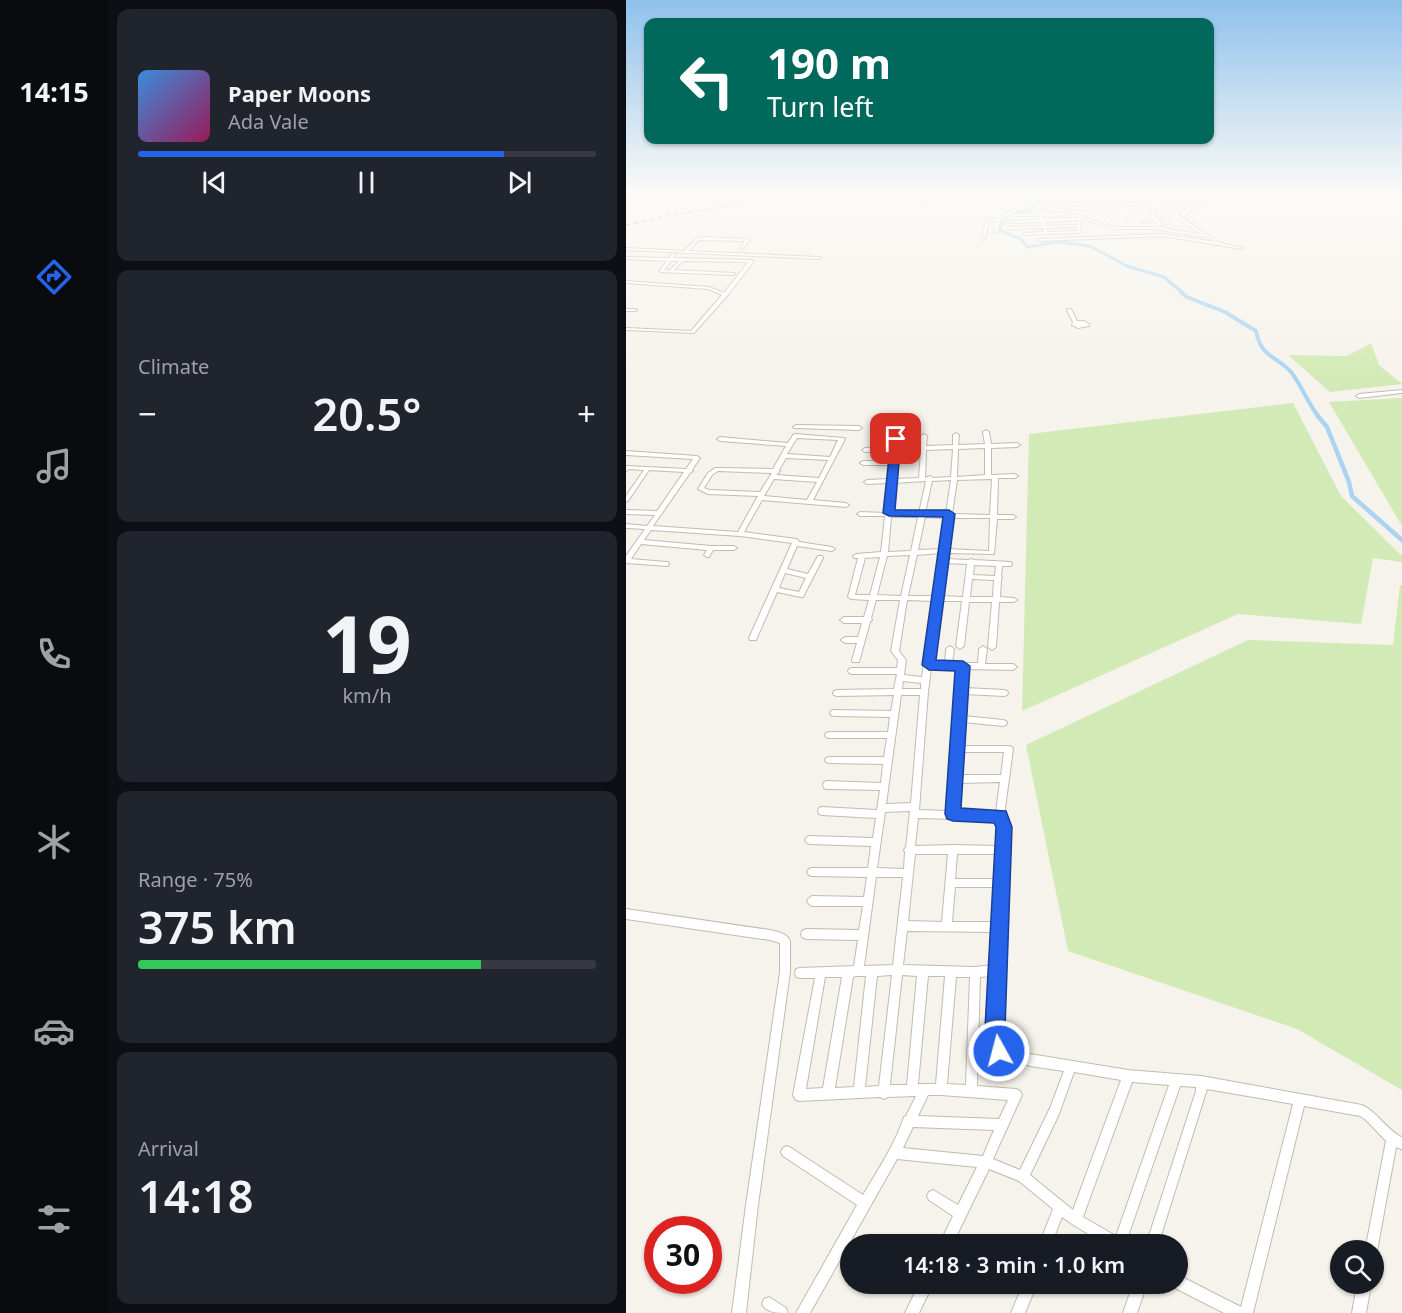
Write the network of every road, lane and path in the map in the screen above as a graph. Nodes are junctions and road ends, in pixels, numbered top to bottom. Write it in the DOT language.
graph roads {
  1 [pos="673,255"];
  2 [pos="755,255"];
  3 [pos="790,255"];
  4 [pos="626,258"];
  5 [pos="818,258"];
  6 [pos="669,260"];
  7 [pos="682,260"];
  8 [pos="750,262"];
  9 [pos="671,271"];
  10 [pos="733,274"];
  11 [pos="626,282"];
  12 [pos="725,295"];
  13 [pos="626,310"];
  14 [pos="635,310"];
  15 [pos="1069,310"];
  16 [pos="1075,322"];
  17 [pos="626,328"];
  18 [pos="1403,391"];
  19 [pos="1359,396"];
  20 [pos="796,428"];
  21 [pos="858,428"];
  22 [pos="986,432"];
  23 [pos="956,435"];
  24 [pos="924,436"];
  25 [pos="896,439"];
  26 [pos="720,440"];
  27 [pos="790,445"];
  28 [pos="988,446"];
  29 [pos="1017,446"];
  30 [pos="956,447"];
  31 [pos="925,448"];
  32 [pos="895,449"];
  33 [pos="865,450"];
  34 [pos="626,453"];
  35 [pos="784,456"];
  36 [pos="832,459"];
  37 [pos="863,463"];
  38 [pos="893,463"];
  39 [pos="627,468"];
  40 [pos="648,468"];
  41 [pos="690,471"];
  42 [pos="775,474"];
  43 [pos="1015,476"];
  44 [pos="991,477"];
  45 [pos="926,478"];
  46 [pos="954,478"];
  47 [pos="821,480"];
  48 [pos="893,480"];
  49 [pos="867,482"];
  50 [pos="762,496"];
  51 [pos="626,500"];
  52 [pos="810,501"];
  53 [pos="846,504"];
  54 [pos="626,512"];
  55 [pos="660,513"];
  56 [pos="889,513"];
  57 [pos="860,514"];
  58 [pos="923,514"];
  59 [pos="949,514"];
  60 [pos="992,515"];
  61 [pos="1013,517"];
  62 [pos="626,526"];
  63 [pos="649,528"];
  64 [pos="740,534"];
  65 [pos="640,542"];
  66 [pos="796,544"];
  67 [pos="711,548"];
  68 [pos="734,548"];
  69 [pos="832,549"];
  70 [pos="707,555"];
  71 [pos="884,555"];
  72 [pos="914,555"];
  73 [pos="943,556"];
  74 [pos="820,558"];
  75 [pos="626,561"];
  76 [pos="971,561"];
  77 [pos="666,564"];
  78 [pos="999,564"];
  79 [pos="1009,564"];
  80 [pos="784,571"];
  81 [pos="810,577"];
  82 [pos="968,577"];
  83 [pos="999,578"];
  84 [pos="774,589"];
  85 [pos="874,598"];
  86 [pos="904,598"];
  87 [pos="938,598"];
  88 [pos="967,599"];
  89 [pos="996,599"];
  90 [pos="1014,600"];
  91 [pos="844,620"];
  92 [pos="868,620"];
  93 [pos="753,638"];
  94 [pos="845,640"];
  95 [pos="862,640"];
  96 [pos="960,646"];
  97 [pos="992,647"];
  98 [pos="950,649"];
  99 [pos="983,649"];
  100 [pos="856,660"];
  101 [pos="929,665"];
  102 [pos="948,666"];
  103 [pos="963,666"];
  104 [pos="981,666"];
  105 [pos="1013,667"];
  106 [pos="852,671"];
  107 [pos="900,675"];
  108 [pos="926,680"];
  109 [pos="961,691"];
  110 [pos="898,692"];
  111 [pos="924,692"];
  112 [pos="836,693"];
  113 [pos="1004,693"];
  114 [pos="834,713"];
  115 [pos="894,714"];
  116 [pos="960,719"];
  117 [pos="1004,723"];
  118 [pos="829,735"];
  119 [pos="891,735"];
  120 [pos="957,749"];
  121 [pos="829,760"];
  122 [pos="887,761"];
  123 [pos="1006,778"];
  124 [pos="955,779"];
  125 [pos="827,785"];
  126 [pos="884,787"];
  127 [pos="822,811"];
  128 [pos="881,811"];
  129 [pos="915,811"];
  130 [pos="953,814"];
  131 [pos="1000,816"];
  132 [pos="810,840"];
  133 [pos="876,842"];
  134 [pos="953,849"];
  135 [pos="909,850"];
  136 [pos="1004,850"];
  137 [pos="812,872"];
  138 [pos="907,873"];
  139 [pos="871,874"];
  140 [pos="950,883"];
  141 [pos="1000,883"];
  142 [pos="812,901"];
  143 [pos="868,902"];
  144 [pos="626,914"];
  145 [pos="902,926"];
  146 [pos="947,926"];
  147 [pos="1000,927"];
  148 [pos="806,934"];
  149 [pos="862,935"];
  150 [pos="898,970"];
  151 [pos="998,970"];
  152 [pos="923,971"];
  153 [pos="951,971"];
  154 [pos="821,972"];
  155 [pos="872,972"];
  156 [pos="975,972"];
  157 [pos="800,973"];
  158 [pos="853,973"];
  159 [pos="1071,1066"];
  160 [pos="1128,1076"];
  161 [pos="1176,1080"];
  162 [pos="1201,1082"];
  163 [pos="941,1089"];
  164 [pos="971,1090"];
  165 [pos="918,1091"];
  166 [pos="859,1092"];
  167 [pos="828,1093"];
  168 [pos="884,1093"];
  169 [pos="1300,1101"];
  170 [pos="908,1120"];
  171 [pos="1003,1125"];
  172 [pos="1397,1142"];
  173 [pos="787,1152"];
  174 [pos="894,1153"];
  175 [pos="986,1162"];
  176 [pos="1023,1178"];
  177 [pos="933,1196"];
  178 [pos="865,1203"];
  179 [pos="1061,1207"];
  180 [pos="960,1214"];
  181 [pos="1076,1220"];
  182 [pos="950,1234"];
  183 [pos="1050,1234"];
  184 [pos="1100,1234"];
  185 [pos="1123,1234"];
  186 [pos="1156,1234"];
  187 [pos="1374,1240"];
  188 [pos="1188,1287"];
  189 [pos="921,1294"];
  190 [pos="1026,1294"];
  191 [pos="1137,1294"];
  192 [pos="1362,1294"];
  193 [pos="769,1304"];
  194 [pos="739,1313"];
  195 [pos="781,1313"];
  196 [pos="803,1313"];
  197 [pos="912,1313"];
  198 [pos="1018,1313"];
  199 [pos="1130,1313"];
  200 [pos="1238,1313"];
  201 [pos="1246,1313"];
  202 [pos="1359,1313"];
  1 -- 6 [label="street"];
  2 -- 8 [label="street"];
  3 -- 5 [label="street"];
  4 -- 6 [label="street"];
  6 -- 7 [label="street"];
  6 -- 9 [label="street"];
  7 -- 8 [label="street"];
  7 -- 9 [label="street"];
  8 -- 12 [label="street"];
  9 -- 10 [label="street"];
  11 -- 12 [label="street"];
  12 -- 17 [label="street"];
  13 -- 14 [label="street"];
  15 -- 16 [label="street"];
  18 -- 19 [label="street"];
  20 -- 21 [label="street"];
  22 -- 28 [label="street"];
  23 -- 30 [label="street"];
  24 -- 31 [label="street"];
  25 -- 32 [label="street"];
  26 -- 27 [label="street"];
  27 -- 35 [label="street"];
  27 -- 36 [label="street"];
  28 -- 29 [label="street"];
  28 -- 30 [label="street"];
  28 -- 44 [label="street"];
  30 -- 31 [label="street"];
  30 -- 46 [label="street"];
  31 -- 32 [label="street"];
  31 -- 45 [label="street"];
  32 -- 33 [label="street"];
  32 -- 38 [label="street"];
  34 -- 41 [label="street"];
  35 -- 36 [label="street"];
  35 -- 42 [label="street"];
  36 -- 47 [label="street"];
  37 -- 38 [label="street"];
  38 -- 48 [label="street"];
  39 -- 40 [label="street"];
  40 -- 41 [label="street"];
  40 -- 51 [label="street"];
  41 -- 55 [label="street"];
  42 -- 47 [label="street"];
  42 -- 50 [label="street"];
  42 -- 50 [label="street"];
  43 -- 44 [label="street"];
  44 -- 46 [label="street"];
  44 -- 60 [label="street"];
  45 -- 46 [label="street"];
  45 -- 48 [label="street"];
  45 -- 58 [label="street"];
  46 -- 59 [label="street"];
  47 -- 52 [label="street"];
  48 -- 49 [label="street"];
  48 -- 56 [label="street"];
  50 -- 52 [label="street"];
  50 -- 64 [label="street"];
  52 -- 53 [label="street"];
  54 -- 55 [label="street"];
  55 -- 63 [label="street"];
  56 -- 57 [label="street"];
  56 -- 58 [label="street"];
  56 -- 71 [label="street"];
  58 -- 59 [label="street"];
  58 -- 72 [label="street"];
  59 -- 60 [label="street"];
  59 -- 73 [label="street"];
  60 -- 61 [label="street"];
  60 -- 73 [label="street"];
  62 -- 63 [label="street"];
  63 -- 64 [label="street"];
  63 -- 65 [label="street"];
  64 -- 66 [label="street"];
  65 -- 67 [label="street"];
  65 -- 75 [label="street"];
  66 -- 69 [label="street"];
  66 -- 80 [label="street"];
  67 -- 68 [label="street"];
  67 -- 70 [label="street"];
  71 -- 72 [label="street"];
  71 -- 85 [label="street"];
  71 -- 85 [label="street"];
  72 -- 73 [label="street"];
  72 -- 86 [label="street"];
  73 -- 76 [label="street"];
  73 -- 87 [label="street"];
  74 -- 81 [label="street"];
  75 -- 77 [label="street"];
  76 -- 78 [label="street"];
  76 -- 82 [label="street"];
  78 -- 79 [label="street"];
  78 -- 83 [label="street"];
  80 -- 81 [label="street"];
  80 -- 84 [label="street"];
  81 -- 84 [label="street"];
  82 -- 83 [label="street"];
  82 -- 88 [label="street"];
  83 -- 89 [label="street"];
  84 -- 93 [label="street"];
  85 -- 86 [label="street"];
  85 -- 92 [label="street"];
  86 -- 87 [label="street"];
  86 -- 107 [label="street"];
  87 -- 88 [label="street"];
  87 -- 101 [label="street"];
  88 -- 89 [label="street"];
  88 -- 96 [label="street"];
  89 -- 90 [label="street"];
  89 -- 97 [label="street"];
  91 -- 92 [label="street"];
  92 -- 95 [label="street"];
  94 -- 95 [label="street"];
  95 -- 100 [label="street"];
  98 -- 102 [label="street"];
  99 -- 104 [label="street"];
  101 -- 102 [label="street"];
  101 -- 108 [label="street"];
  102 -- 103 [label="street"];
  103 -- 104 [label="street"];
  103 -- 109 [label="street"];
  104 -- 105 [label="street"];
  106 -- 107 [label="street"];
  107 -- 108 [label="street"];
  107 -- 110 [label="street"];
  108 -- 111 [label="street"];
  109 -- 113 [label="street"];
  109 -- 116 [label="street"];
  110 -- 111 [label="street"];
  110 -- 112 [label="street"];
  110 -- 115 [label="street"];
  111 -- 129 [label="street"];
  114 -- 115 [label="street"];
  115 -- 119 [label="street"];
  116 -- 117 [label="street"];
  116 -- 120 [label="street"];
  118 -- 119 [label="street"];
  119 -- 122 [label="street"];
  120 -- 123 [label="street"];
  120 -- 124 [label="street"];
  121 -- 122 [label="street"];
  122 -- 126 [label="street"];
  123 -- 124 [label="street"];
  123 -- 131 [label="street"];
  124 -- 130 [label="street"];
  125 -- 126 [label="street"];
  126 -- 128 [label="street"];
  127 -- 128 [label="street"];
  128 -- 129 [label="street"];
  128 -- 133 [label="street"];
  129 -- 130 [label="street"];
  129 -- 135 [label="street"];
  130 -- 131 [label="street"];
  131 -- 136 [label="street"];
  132 -- 133 [label="street"];
  133 -- 139 [label="street"];
  134 -- 135 [label="street"];
  134 -- 136 [label="street"];
  134 -- 140 [label="street"];
  135 -- 138 [label="street"];
  136 -- 141 [label="street"];
  137 -- 139 [label="street"];
  138 -- 139 [label="street"];
  138 -- 145 [label="street"];
  139 -- 143 [label="street"];
  140 -- 141 [label="street"];
  140 -- 146 [label="street"];
  141 -- 147 [label="street"];
  142 -- 143 [label="street"];
  143 -- 149 [label="street"];
  144 -- 194 [label="street"];
  145 -- 146 [label="street"];
  145 -- 150 [label="street"];
  146 -- 147 [label="street"];
  147 -- 151 [label="street"];
  148 -- 149 [label="street"];
  149 -- 158 [label="street"];
  150 -- 152 [label="street"];
  150 -- 155 [label="street"];
  150 -- 168 [label="street"];
  151 -- 156 [label="street"];
  151 -- 159 [label="street"];
  152 -- 153 [label="street"];
  152 -- 165 [label="street"];
  153 -- 156 [label="street"];
  153 -- 163 [label="street"];
  154 -- 157 [label="street"];
  154 -- 158 [label="street"];
  154 -- 167 [label="street"];
  155 -- 158 [label="street"];
  155 -- 166 [label="street"];
  156 -- 164 [label="street"];
  158 -- 167 [label="street"];
  159 -- 160 [label="street"];
  159 -- 176 [label="street"];
  160 -- 161 [label="street"];
  160 -- 181 [label="street"];
  161 -- 162 [label="street"];
  161 -- 185 [label="street"];
  162 -- 169 [label="street"];
  162 -- 186 [label="street"];
  163 -- 164 [label="street"];
  163 -- 165 [label="street"];
  164 -- 171 [label="street"];
  165 -- 168 [label="street"];
  165 -- 170 [label="street"];
  166 -- 167 [label="street"];
  166 -- 168 [label="street"];
  169 -- 172 [label="street"];
  169 -- 201 [label="street"];
  170 -- 171 [label="street"];
  170 -- 174 [label="street"];
  171 -- 175 [label="street"];
  172 -- 187 [label="street"];
  173 -- 178 [label="street"];
  174 -- 175 [label="street"];
  174 -- 178 [label="street"];
  175 -- 176 [label="street"];
  175 -- 180 [label="street"];
  176 -- 179 [label="street"];
  177 -- 180 [label="street"];
  178 -- 196 [label="street"];
  179 -- 181 [label="street"];
  179 -- 183 [label="street"];
  180 -- 182 [label="street"];
  181 -- 184 [label="street"];
  188 -- 200 [label="street"];
  189 -- 197 [label="street"];
  190 -- 198 [label="street"];
  191 -- 199 [label="street"];
  192 -- 202 [label="street"];
  193 -- 195 [label="street"];
}
